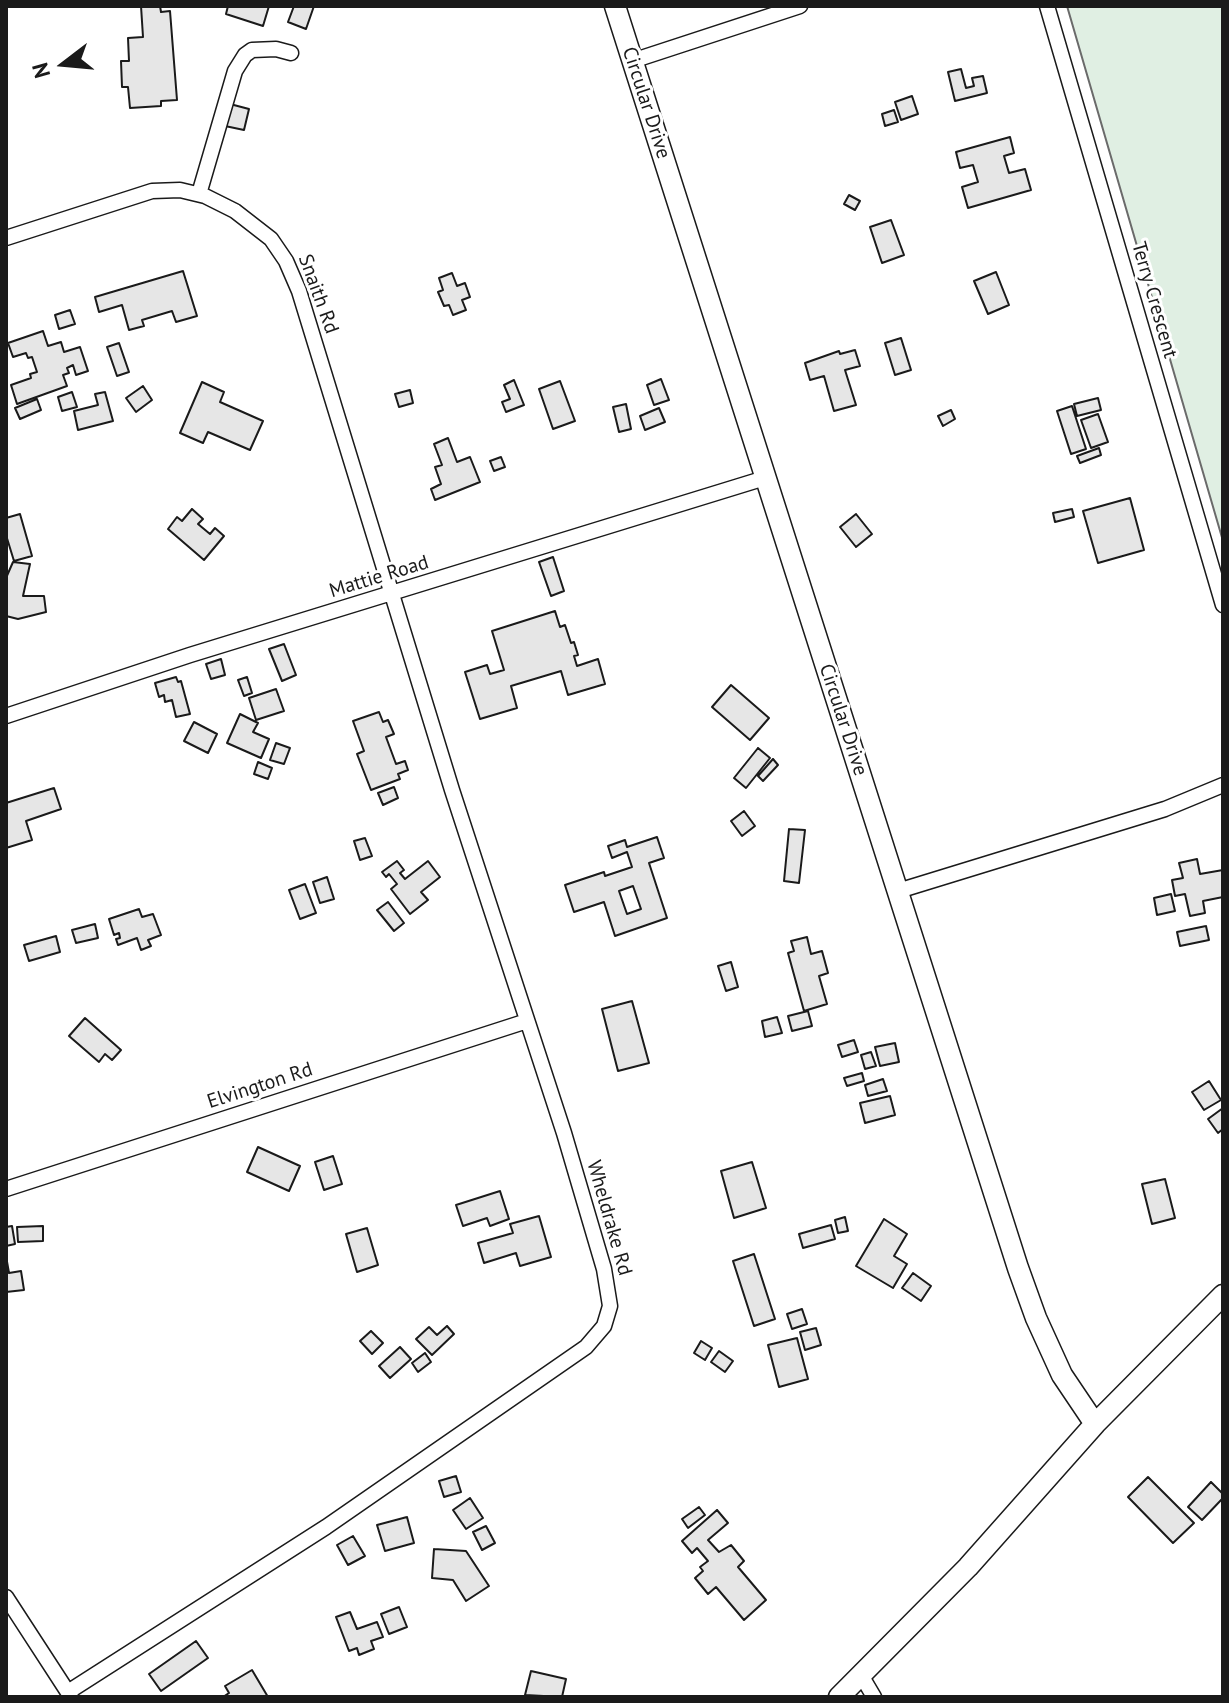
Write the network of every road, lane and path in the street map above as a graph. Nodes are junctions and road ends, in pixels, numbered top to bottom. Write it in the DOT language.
graph roads {
  1 [pos="615,6"];
  2 [pos="800,6"];
  3 [pos="1047,6"];
  4 [pos="291,53"];
  5 [pos="632,61"];
  6 [pos="199,194"];
  7 [pos="6,238"];
  8 [pos="765,478"];
  9 [pos="392,593"];
  10 [pos="1223,605"];
  11 [pos="6,716"];
  12 [pos="1223,785"];
  13 [pos="898,891"];
  14 [pos="527,1021"];
  15 [pos="6,1189"];
  16 [pos="1223,1295"];
  17 [pos="1095,1424"];
  18 [pos="6,1597"];
  19 [pos="861,1675"];
  20 [pos="69,1695"];
  21 [pos="839,1697"];
  22 [pos="874,1697"];
  1 -- 5 [label="street, Circular Drive"];
  2 -- 5 [label="street"];
  3 -- 10 [label="street, Terry Crescent"];
  4 -- 6 [label="street"];
  5 -- 8 [label="street, Circular Drive"];
  6 -- 7 [label="street, Snaith Rd"];
  6 -- 9 [label="street, Snaith Rd"];
  8 -- 9 [label="street, Mattie Road"];
  8 -- 13 [label="street, Circular Drive"];
  9 -- 11 [label="street, Mattie Road"];
  9 -- 14 [label="street, Wheldrake Rd"];
  12 -- 13 [label="street"];
  13 -- 17 [label="street, Circular Drive"];
  14 -- 15 [label="street, Elvington Rd"];
  14 -- 20 [label="street, Wheldrake Rd"];
  16 -- 17 [label="street"];
  17 -- 19 [label="street"];
  18 -- 20 [label="street"];
  19 -- 21 [label="street"];
  19 -- 22 [label="street"];
}
